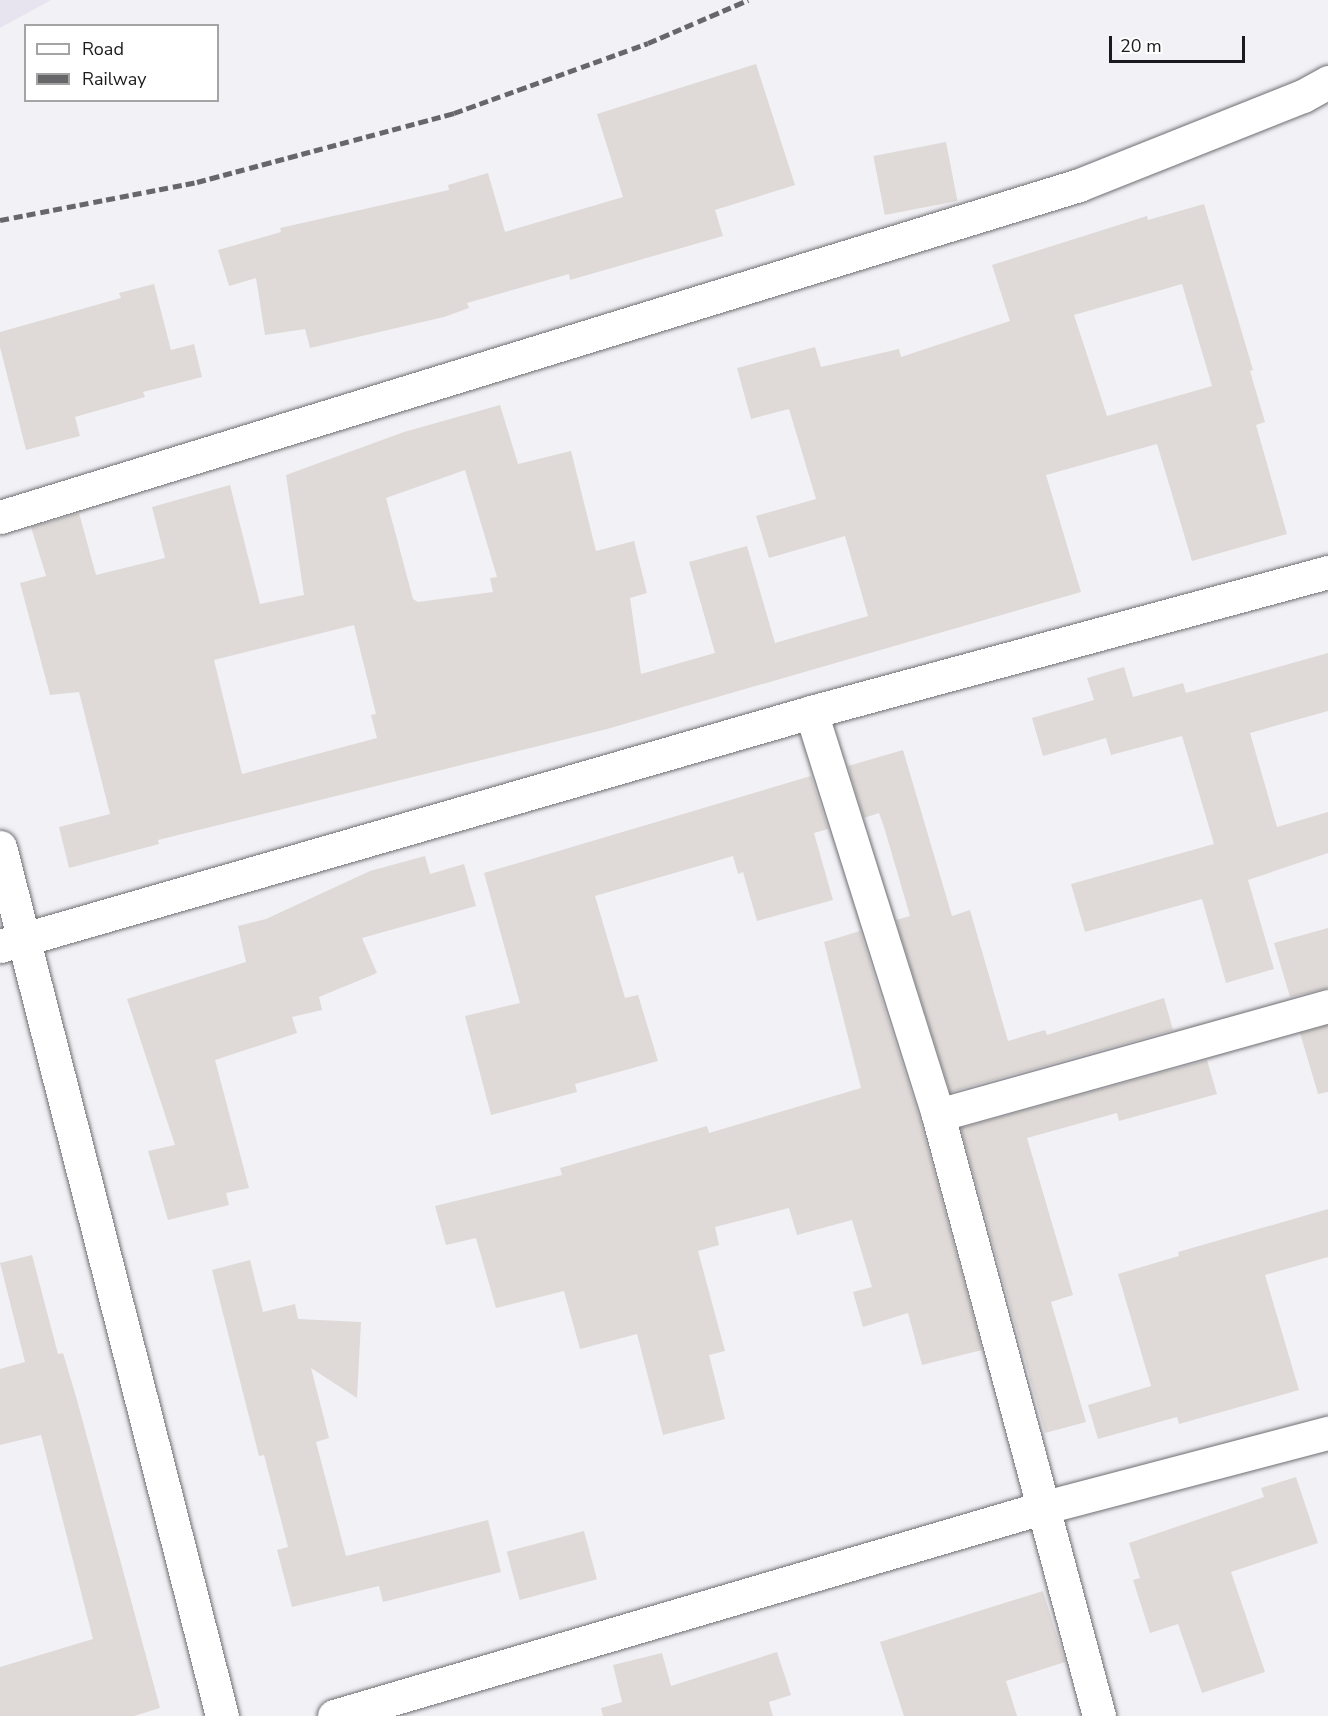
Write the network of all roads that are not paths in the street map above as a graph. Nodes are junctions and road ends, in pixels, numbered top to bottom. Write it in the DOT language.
graph roads {
  1 [pos="1328,82"];
  2 [pos="0,517"];
  3 [pos="1328,572"];
  4 [pos="811,712"];
  5 [pos="0,847"];
  6 [pos="12,942"];
  7 [pos="1328,1006"];
  8 [pos="938,1115"];
  9 [pos="1328,1433"];
  10 [pos="1045,1507"];
  11 [pos="222,1716"];
  12 [pos="334,1716"];
  13 [pos="1099,1716"];
  1 -- 2 [label="street"];
  3 -- 4 [label="street"];
  4 -- 6 [label="street"];
  4 -- 8 [label="street"];
  5 -- 6 [label="street"];
  6 -- 11 [label="street"];
  7 -- 8 [label="street"];
  8 -- 10 [label="street"];
  9 -- 10 [label="street"];
  10 -- 12 [label="street"];
  10 -- 13 [label="street"];
}
